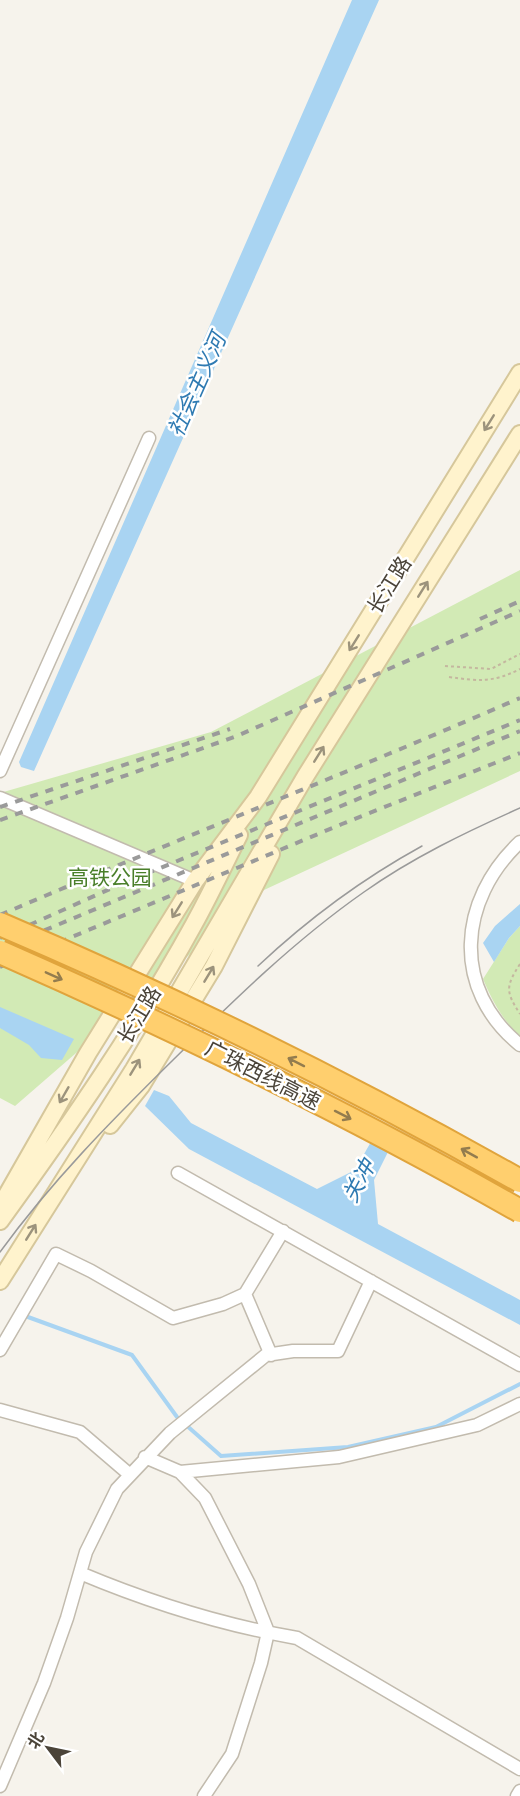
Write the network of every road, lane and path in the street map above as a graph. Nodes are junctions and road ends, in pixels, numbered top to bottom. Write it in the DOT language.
graph roads {
  1 [pos="520,374"];
  2 [pos="520,434"];
  3 [pos="149,438"];
  4 [pos="520,654"];
  5 [pos="445,666"];
  6 [pos="520,669"];
  7 [pos="449,677"];
  8 [pos="0,771"];
  9 [pos="258,797"];
  10 [pos="0,798"];
  11 [pos="520,842"];
  12 [pos="195,881"];
  13 [pos="0,924"];
  14 [pos="0,952"];
  15 [pos="520,964"];
  16 [pos="518,1008"];
  17 [pos="520,1014"];
  18 [pos="520,1045"];
  19 [pos="178,1173"];
  20 [pos="520,1181"];
  21 [pos="0,1207"];
  22 [pos="520,1211"];
  23 [pos="0,1221"];
  24 [pos="283,1231"];
  25 [pos="0,1281"];
  26 [pos="371,1281"];
  27 [pos="245,1293"];
  28 [pos="0,1350"];
  29 [pos="271,1354"];
  30 [pos="520,1365"];
  31 [pos="520,1404"];
  32 [pos="0,1410"];
  33 [pos="145,1457"];
  34 [pos="180,1472"];
  35 [pos="129,1474"];
  36 [pos="80,1572"];
  37 [pos="268,1632"];
  38 [pos="520,1769"];
  39 [pos="0,1786"];
  40 [pos="520,1791"];
  41 [pos="204,1796"];
  42 [pos="517,1796"];
  1 -- 9 [label="main road, 长江路, one-way"];
  25 -- 2 [label="main road, 长江路, one-way"];
  3 -- 8 [label="street"];
  4 -- 5 [label="path"];
  6 -- 7 [label="path"];
  9 -- 12 [label="main road, 长江路"];
  9 -- 23 [label="main road, 长江路"];
  10 -- 12 [label="street"];
  11 -- 18 [label="street"];
  12 -- 21 [label="main road, 长江路, one-way"];
  20 -- 13 [label="highway, 广珠西线高速, one-way, bridge"];
  14 -- 22 [label="highway, 广珠西线高速, one-way, bridge"];
  15 -- 16 [label="path"];
  16 -- 17 [label="path"];
  19 -- 24 [label="street"];
  24 -- 26 [label="street"];
  24 -- 27 [label="street"];
  26 -- 29 [label="street"];
  26 -- 30 [label="street"];
  27 -- 28 [label="street"];
  27 -- 29 [label="street"];
  29 -- 33 [label="street"];
  31 -- 34 [label="street"];
  32 -- 35 [label="street"];
  33 -- 34 [label="street"];
  33 -- 35 [label="street"];
  34 -- 37 [label="street"];
  35 -- 36 [label="street"];
  36 -- 37 [label="street"];
  36 -- 39 [label="street"];
  37 -- 38 [label="street"];
  37 -- 41 [label="street"];
  40 -- 42 [label="street"];
}
